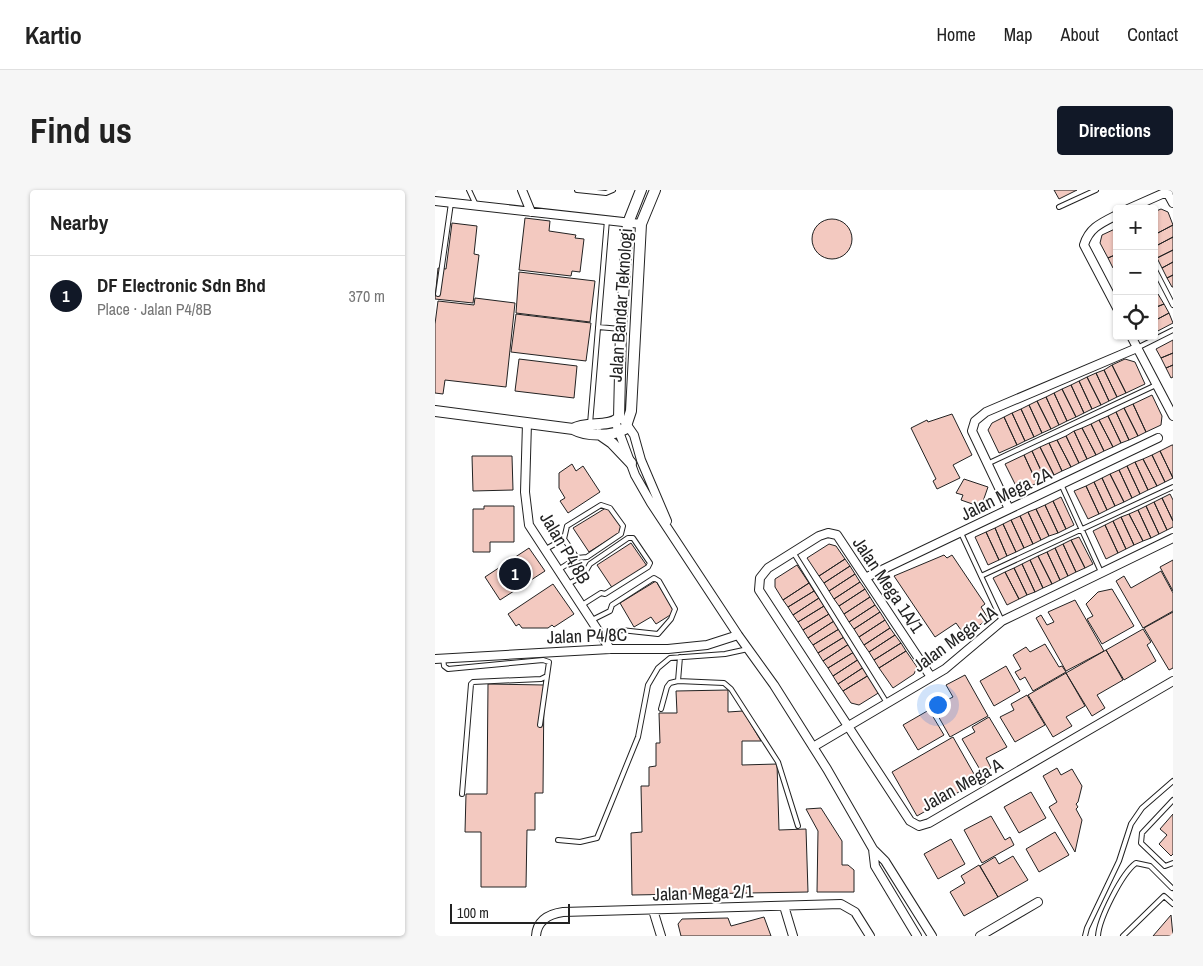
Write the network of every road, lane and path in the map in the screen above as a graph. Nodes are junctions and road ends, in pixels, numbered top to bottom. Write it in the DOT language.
graph roads {
  1 [pos="469,190"];
  2 [pos="522,190"];
  3 [pos="577,190"];
  4 [pos="613,190"];
  5 [pos="641,190"];
  6 [pos="655,190"];
  7 [pos="1096,190"];
  8 [pos="1169,191"];
  9 [pos="435,201"];
  10 [pos="451,202"];
  11 [pos="1173,203"];
  12 [pos="476,205"];
  13 [pos="1138,205"];
  14 [pos="1059,207"];
  15 [pos="531,212"];
  16 [pos="1113,217"];
  17 [pos="607,220"];
  18 [pos="628,223"];
  19 [pos="641,224"];
  20 [pos="1158,276"];
  21 [pos="438,294"];
  22 [pos="1113,300"];
  23 [pos="1173,305"];
  24 [pos="598,327"];
  25 [pos="621,329"];
  26 [pos="1173,330"];
  27 [pos="1133,340"];
  28 [pos="1137,348"];
  29 [pos="1156,385"];
  30 [pos="435,411"];
  31 [pos="1173,416"];
  32 [pos="617,419"];
  33 [pos="527,424"];
  34 [pos="590,424"];
  35 [pos="573,429"];
  36 [pos="624,429"];
  37 [pos="599,434"];
  38 [pos="1158,438"];
  39 [pos="631,463"];
  40 [pos="987,464"];
  41 [pos="1061,484"];
  42 [pos="1173,487"];
  43 [pos="1009,509"];
  44 [pos="1081,529"];
  45 [pos="961,533"];
  46 [pos="672,535"];
  47 [pos="1173,538"];
  48 [pos="564,539"];
  49 [pos="545,550"];
  50 [pos="793,552"];
  51 [pos="577,558"];
  52 [pos="558,570"];
  53 [pos="1101,572"];
  54 [pos="981,576"];
  55 [pos="867,577"];
  56 [pos="760,578"];
  57 [pos="568,584"];
  58 [pos="582,605"];
  59 [pos="592,620"];
  60 [pos="1002,621"];
  61 [pos="738,635"];
  62 [pos="603,639"];
  63 [pos="610,649"];
  64 [pos="748,649"];
  65 [pos="680,656"];
  66 [pos="439,659"];
  67 [pos="547,676"];
  68 [pos="931,677"];
  69 [pos="677,681"];
  70 [pos="1173,681"];
  71 [pos="887,703"];
  72 [pos="661,709"];
  73 [pos="540,724"];
  74 [pos="849,726"];
  75 [pos="813,747"];
  76 [pos="1173,781"];
  77 [pos="462,794"];
  78 [pos="1173,800"];
  79 [pos="798,826"];
  80 [pos="558,840"];
  81 [pos="873,849"];
  82 [pos="1173,863"];
  83 [pos="1172,887"];
  84 [pos="1164,896"];
  85 [pos="1038,902"];
  86 [pos="1173,904"];
  87 [pos="784,906"];
  88 [pos="653,910"];
  89 [pos="536,936"];
  90 [pos="661,936"];
  91 [pos="793,936"];
  92 [pos="870,936"];
  93 [pos="917,936"];
  94 [pos="932,936"];
  95 [pos="980,936"];
  96 [pos="1085,936"];
  97 [pos="1098,936"];
  98 [pos="1123,936"];
  1 -- 12 [label="lane"];
  2 -- 15 [label="street"];
  3 -- 4 [label="lane"];
  5 -- 18 [label="street, Jalan Bandar Teknologi"];
  6 -- 19 [label="street, Jalan Bandar Teknologi"];
  7 -- 14 [label="lane"];
  8 -- 11 [label="street"];
  8 -- 13 [label="street"];
  9 -- 10 [label="street"];
  10 -- 12 [label="street"];
  10 -- 21 [label="lane"];
  12 -- 15 [label="street"];
  15 -- 17 [label="street"];
  16 -- 22 [label="street"];
  17 -- 18 [label="street"];
  17 -- 24 [label="lane"];
  18 -- 19 [label="street"];
  18 -- 25 [label="street, Jalan Bandar Teknologi"];
  19 -- 36 [label="street, Jalan Bandar Teknologi"];
  20 -- 23 [label="lane"];
  24 -- 25 [label="lane"];
  24 -- 34 [label="lane"];
  25 -- 32 [label="street, Jalan Bandar Teknologi"];
  26 -- 28 [label="lane"];
  27 -- 28 [label="street"];
  28 -- 29 [label="street"];
  28 -- 40 [label="street"];
  29 -- 31 [label="street"];
  29 -- 40 [label="lane"];
  30 -- 33 [label="street"];
  32 -- 34 [label="street"];
  32 -- 36 [label="street, Jalan Bandar Teknologi"];
  33 -- 35 [label="street"];
  33 -- 49 [label="street, Jalan P4/8B"];
  34 -- 35 [label="street"];
  35 -- 37 [label="street"];
  36 -- 37 [label="street"];
  36 -- 39 [label="street, Jalan Bandar Teknologi"];
  36 -- 46 [label="street, Jalan Bandar Teknologi"];
  37 -- 39 [label="street"];
  38 -- 41 [label="street, Jalan Mega 2A"];
  39 -- 46 [label="street, Jalan Bandar Teknologi"];
  40 -- 43 [label="street"];
  41 -- 43 [label="street, Jalan Mega 2A"];
  41 -- 44 [label="lane"];
  42 -- 44 [label="lane"];
  43 -- 45 [label="street, Jalan Mega 2A"];
  44 -- 53 [label="lane"];
  44 -- 54 [label="lane"];
  45 -- 54 [label="lane"];
  45 -- 55 [label="street, Jalan Mega 2A"];
  46 -- 61 [label="street"];
  47 -- 53 [label="street, Jalan Mega 1A"];
  48 -- 49 [label="lane"];
  48 -- 51 [label="lane"];
  48 -- 51 [label="lane"];
  49 -- 52 [label="street, Jalan P4/8B"];
  50 -- 55 [label="street, Jalan Mega 1A/1"];
  50 -- 56 [label="street, Jalan Mega 1A/1"];
  50 -- 71 [label="lane"];
  51 -- 52 [label="lane"];
  52 -- 57 [label="street, Jalan P4/8B"];
  53 -- 60 [label="street, Jalan Mega 1A"];
  54 -- 60 [label="lane"];
  55 -- 68 [label="street, Jalan Mega 1A/1"];
  56 -- 74 [label="street, Jalan Mega A"];
  57 -- 58 [label="street, Jalan P4/8B"];
  57 -- 58 [label="lane"];
  58 -- 59 [label="street, Jalan P4/8B"];
  59 -- 62 [label="street, Jalan P4/8B"];
  59 -- 62 [label="lane"];
  60 -- 68 [label="street, Jalan Mega 1A"];
  61 -- 63 [label="street, Jalan P4/8C"];
  61 -- 64 [label="street"];
  62 -- 63 [label="street, Jalan P4/8B"];
  63 -- 66 [label="street, Jalan P4/8C"];
  64 -- 65 [label="lane"];
  64 -- 75 [label="street"];
  65 -- 69 [label="lane"];
  65 -- 80 [label="lane"];
  66 -- 67 [label="lane"];
  67 -- 73 [label="lane"];
  67 -- 77 [label="lane"];
  68 -- 71 [label="street, Jalan Mega 1A"];
  69 -- 72 [label="lane"];
  69 -- 79 [label="lane"];
  70 -- 74 [label="street, Jalan Mega A"];
  71 -- 74 [label="street, Jalan Mega 1A"];
  74 -- 75 [label="street, Jalan Mega 1A"];
  75 -- 81 [label="street"];
  76 -- 96 [label="lane"];
  78 -- 82 [label="lane"];
  81 -- 93 [label="street"];
  81 -- 94 [label="street"];
  83 -- 84 [label="lane"];
  83 -- 97 [label="lane"];
  84 -- 86 [label="lane"];
  84 -- 98 [label="lane"];
  85 -- 95 [label="street"];
  87 -- 88 [label="street, Jalan Mega 2/1"];
  87 -- 91 [label="street"];
  87 -- 92 [label="street, Jalan Mega 2/1"];
  88 -- 89 [label="street, Jalan Mega 2/1"];
  88 -- 90 [label="street"];
}
